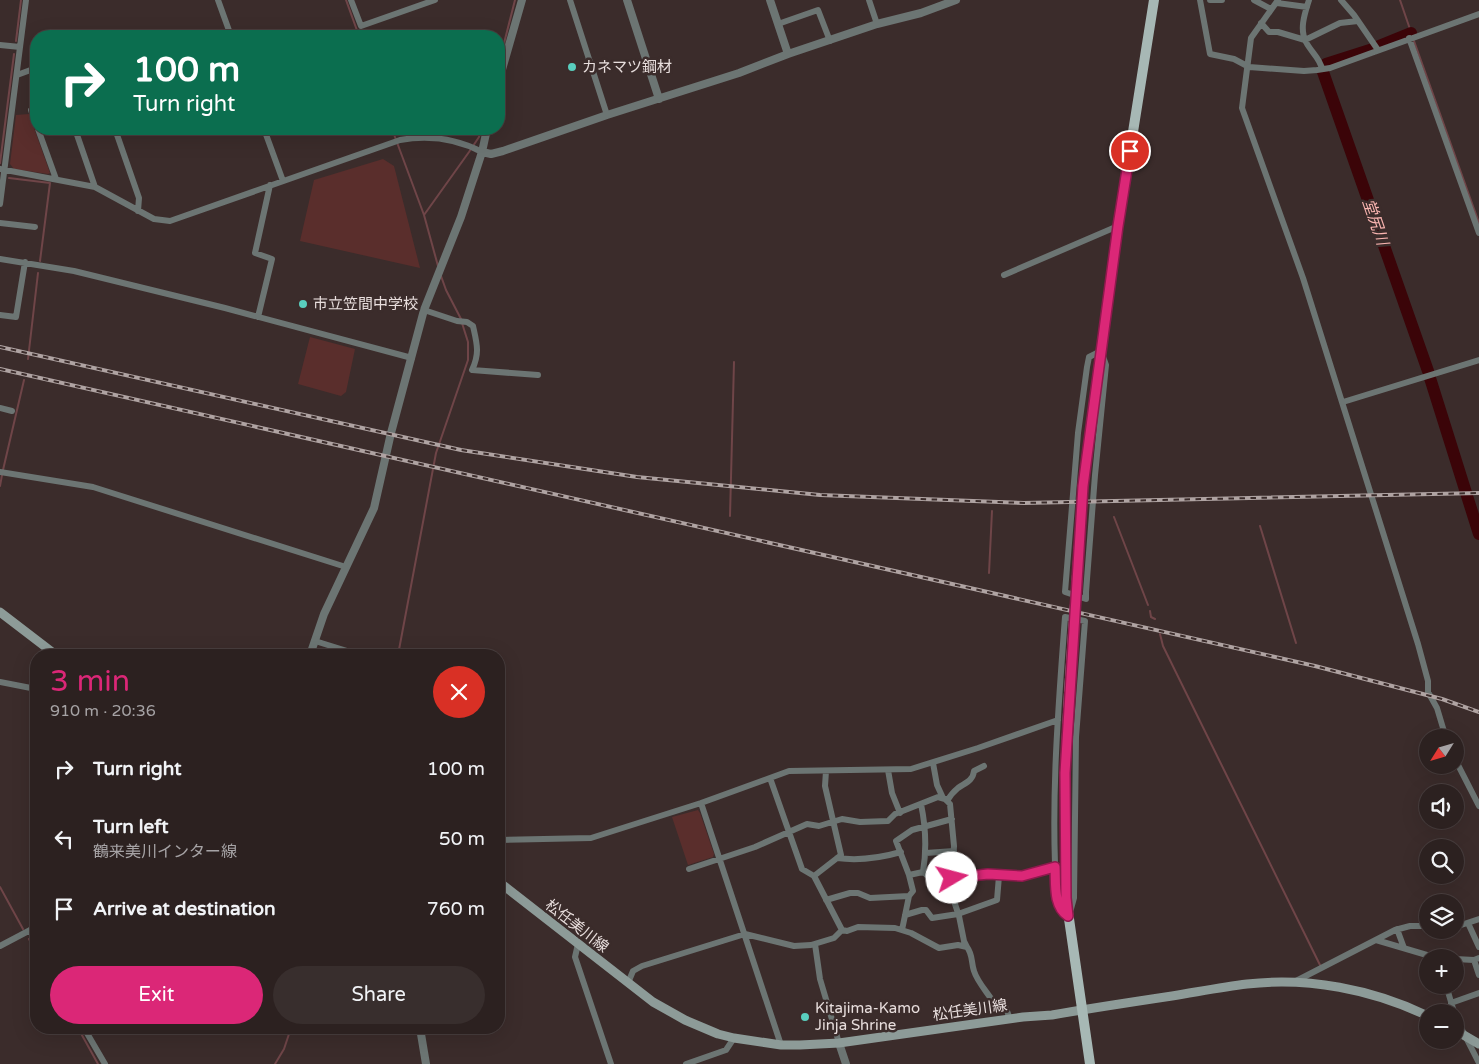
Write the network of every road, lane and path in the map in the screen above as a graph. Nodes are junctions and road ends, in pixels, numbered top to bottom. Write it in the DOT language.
graph roads {
  1 [pos="26,0"];
  2 [pos="218,0"];
  3 [pos="351,0"];
  4 [pos="435,0"];
  5 [pos="530,0"];
  6 [pos="570,0"];
  7 [pos="627,0"];
  8 [pos="770,0"];
  9 [pos="869,0"];
  10 [pos="956,0"];
  11 [pos="1154,0"];
  12 [pos="1200,0"];
  13 [pos="1210,0"];
  14 [pos="1222,0"];
  15 [pos="1254,0"];
  16 [pos="1309,0"];
  17 [pos="1341,0"];
  18 [pos="522,1"];
  19 [pos="1277,1"];
  20 [pos="1307,7"];
  21 [pos="1271,9"];
  22 [pos="1479,14"];
  23 [pos="1358,21"];
  24 [pos="1261,23"];
  25 [pos="778,24"];
  26 [pos="877,24"];
  27 [pos="229,30"];
  28 [pos="1409,38"];
  29 [pos="1305,40"];
  30 [pos="830,41"];
  31 [pos="0,45"];
  32 [pos="20,47"];
  33 [pos="1378,50"];
  34 [pos="788,54"];
  35 [pos="505,59"];
  36 [pos="1249,67"];
  37 [pos="1322,69"];
  38 [pos="30,70"];
  39 [pos="17,75"];
  40 [pos="659,99"];
  41 [pos="607,115"];
  42 [pos="40,135"];
  43 [pos="77,135"];
  44 [pos="117,135"];
  45 [pos="266,135"];
  46 [pos="483,135"];
  47 [pos="475,149"];
  48 [pos="2,169"];
  49 [pos="56,179"];
  50 [pos="283,181"];
  51 [pos="270,185"];
  52 [pos="96,187"];
  53 [pos="0,204"];
  54 [pos="138,211"];
  55 [pos="0,223"];
  56 [pos="1118,226"];
  57 [pos="35,227"];
  58 [pos="1479,233"];
  59 [pos="0,259"];
  60 [pos="25,262"];
  61 [pos="1004,275"];
  62 [pos="424,310"];
  63 [pos="0,315"];
  64 [pos="258,317"];
  65 [pos="1101,351"];
  66 [pos="412,358"];
  67 [pos="1479,360"];
  68 [pos="538,375"];
  69 [pos="1343,402"];
  70 [pos="0,408"];
  71 [pos="12,411"];
  72 [pos="0,472"];
  73 [pos="346,567"];
  74 [pos="0,612"];
  75 [pos="315,641"];
  76 [pos="47,649"];
  77 [pos="312,649"];
  78 [pos="341,649"];
  79 [pos="0,682"];
  80 [pos="30,688"];
  81 [pos="1058,720"];
  82 [pos="1443,729"];
  83 [pos="932,763"];
  84 [pos="984,766"];
  85 [pos="888,770"];
  86 [pos="826,771"];
  87 [pos="1463,774"];
  88 [pos="770,778"];
  89 [pos="945,800"];
  90 [pos="701,803"];
  91 [pos="921,804"];
  92 [pos="1479,806"];
  93 [pos="900,813"];
  94 [pos="952,819"];
  95 [pos="834,822"];
  96 [pos="926,827"];
  97 [pos="788,832"];
  98 [pos="505,840"];
  99 [pos="954,851"];
  100 [pos="901,852"];
  101 [pos="926,853"];
  102 [pos="719,858"];
  103 [pos="837,858"];
  104 [pos="1055,867"];
  105 [pos="689,869"];
  106 [pos="923,872"];
  107 [pos="909,875"];
  108 [pos="814,876"];
  109 [pos="999,876"];
  110 [pos="952,878"];
  111 [pos="505,887"];
  112 [pos="909,896"];
  113 [pos="826,900"];
  114 [pos="958,914"];
  115 [pos="905,915"];
  116 [pos="1068,916"];
  117 [pos="1479,919"];
  118 [pos="1468,923"];
  119 [pos="1464,924"];
  120 [pos="1419,926"];
  121 [pos="1397,929"];
  122 [pos="30,930"];
  123 [pos="842,930"];
  124 [pos="902,930"];
  125 [pos="744,934"];
  126 [pos="1376,940"];
  127 [pos="578,944"];
  128 [pos="815,944"];
  129 [pos="0,946"];
  130 [pos="967,947"];
  131 [pos="1479,947"];
  132 [pos="1404,948"];
  133 [pos="1419,953"];
  134 [pos="1476,959"];
  135 [pos="1479,975"];
  136 [pos="628,983"];
  137 [pos="1292,983"];
  138 [pos="1479,993"];
  139 [pos="1448,994"];
  140 [pos="1451,1003"];
  141 [pos="1081,1010"];
  142 [pos="1419,1012"];
  143 [pos="1010,1019"];
  144 [pos="88,1034"];
  145 [pos="421,1034"];
  146 [pos="1465,1036"];
  147 [pos="734,1038"];
  148 [pos="839,1043"];
  149 [pos="1479,1044"];
  150 [pos="781,1045"];
  151 [pos="1479,1063"];
  152 [pos="105,1064"];
  153 [pos="426,1064"];
  154 [pos="611,1064"];
  155 [pos="686,1064"];
  156 [pos="846,1064"];
  157 [pos="1090,1064"];
  1 -- 32 [label="street"];
  2 -- 27 [label="street"];
  3 -- 4 [label="street"];
  5 -- 18 [label="street"];
  6 -- 41 [label="street"];
  7 -- 40 [label="street"];
  8 -- 25 [label="street"];
  9 -- 26 [label="street"];
  10 -- 26 [label="street"];
  11 -- 56 [label="main road"];
  12 -- 36 [label="street"];
  13 -- 14 [label="street"];
  15 -- 21 [label="street"];
  16 -- 20 [label="street"];
  17 -- 23 [label="street"];
  18 -- 35 [label="street"];
  19 -- 20 [label="street"];
  19 -- 21 [label="street"];
  20 -- 29 [label="street"];
  21 -- 24 [label="street"];
  22 -- 28 [label="street"];
  23 -- 29 [label="street"];
  23 -- 33 [label="street"];
  24 -- 29 [label="street"];
  24 -- 36 [label="street"];
  25 -- 30 [label="street"];
  25 -- 34 [label="street"];
  26 -- 30 [label="street"];
  28 -- 33 [label="street"];
  28 -- 58 [label="street"];
  29 -- 37 [label="street"];
  30 -- 34 [label="street"];
  31 -- 32 [label="street"];
  32 -- 39 [label="street"];
  33 -- 37 [label="street"];
  34 -- 40 [label="street"];
  36 -- 37 [label="street"];
  36 -- 69 [label="street"];
  38 -- 39 [label="street"];
  39 -- 48 [label="street"];
  40 -- 41 [label="street"];
  41 -- 47 [label="street"];
  42 -- 49 [label="street"];
  43 -- 52 [label="street"];
  44 -- 54 [label="street"];
  45 -- 50 [label="street"];
  46 -- 47 [label="street"];
  47 -- 50 [label="street"];
  47 -- 62 [label="street"];
  48 -- 49 [label="street"];
  48 -- 53 [label="street"];
  49 -- 52 [label="street"];
  50 -- 51 [label="street"];
  51 -- 54 [label="street"];
  51 -- 64 [label="street"];
  52 -- 54 [label="street"];
  55 -- 57 [label="street"];
  56 -- 61 [label="street"];
  56 -- 65 [label="main road"];
  59 -- 60 [label="street"];
  60 -- 63 [label="street"];
  60 -- 64 [label="street"];
  62 -- 66 [label="street"];
  62 -- 68 [label="street"];
  64 -- 66 [label="street"];
  65 -- 65 [label="street"];
  65 -- 116 [label="main road, bridge"];
  66 -- 73 [label="street"];
  67 -- 69 [label="street"];
  69 -- 82 [label="street"];
  70 -- 71 [label="street"];
  72 -- 73 [label="street"];
  73 -- 75 [label="street"];
  74 -- 76 [label="main road"];
  75 -- 77 [label="street"];
  75 -- 78 [label="street"];
  79 -- 80 [label="street"];
  81 -- 83 [label="street"];
  81 -- 104 [label="street"];
  81 -- 116 [label="street"];
  83 -- 85 [label="street"];
  83 -- 89 [label="street"];
  84 -- 89 [label="street"];
  85 -- 86 [label="street"];
  85 -- 93 [label="street"];
  86 -- 88 [label="street"];
  86 -- 95 [label="street"];
  87 -- 92 [label="street"];
  88 -- 90 [label="street"];
  88 -- 97 [label="street"];
  89 -- 91 [label="street"];
  89 -- 94 [label="street"];
  90 -- 98 [label="street"];
  90 -- 102 [label="street"];
  91 -- 93 [label="street"];
  91 -- 96 [label="street"];
  93 -- 95 [label="street"];
  94 -- 96 [label="street"];
  94 -- 99 [label="street"];
  95 -- 97 [label="street"];
  95 -- 103 [label="street"];
  96 -- 100 [label="street"];
  96 -- 101 [label="street"];
  97 -- 102 [label="street"];
  97 -- 108 [label="street"];
  99 -- 101 [label="street"];
  99 -- 110 [label="street"];
  100 -- 103 [label="street"];
  100 -- 107 [label="street"];
  101 -- 106 [label="street"];
  102 -- 105 [label="street"];
  102 -- 125 [label="street"];
  103 -- 108 [label="street"];
  104 -- 109 [label="street"];
  104 -- 116 [label="street"];
  106 -- 107 [label="street"];
  106 -- 110 [label="street"];
  107 -- 112 [label="street"];
  108 -- 113 [label="street"];
  109 -- 110 [label="street"];
  109 -- 114 [label="street"];
  110 -- 114 [label="street"];
  111 -- 127 [label="main road, 松任美川線"];
  112 -- 113 [label="street"];
  112 -- 115 [label="street"];
  113 -- 123 [label="street"];
  114 -- 115 [label="street"];
  114 -- 130 [label="street"];
  115 -- 124 [label="street"];
  116 -- 141 [label="main road"];
  117 -- 118 [label="street"];
  118 -- 119 [label="street"];
  118 -- 131 [label="street"];
  120 -- 121 [label="street"];
  121 -- 126 [label="street"];
  121 -- 132 [label="street"];
  122 -- 129 [label="street"];
  123 -- 124 [label="street"];
  123 -- 128 [label="street"];
  124 -- 130 [label="street"];
  125 -- 128 [label="street"];
  125 -- 136 [label="street"];
  125 -- 150 [label="street"];
  126 -- 132 [label="street"];
  126 -- 137 [label="street"];
  127 -- 136 [label="main road, 松任美川線"];
  127 -- 154 [label="street"];
  128 -- 148 [label="street"];
  130 -- 143 [label="street"];
  132 -- 133 [label="street"];
  134 -- 135 [label="street"];
  136 -- 147 [label="main road, 松任美川線"];
  137 -- 141 [label="main road, 松任美川線"];
  137 -- 142 [label="main road, 松任美川線"];
  138 -- 140 [label="street"];
  139 -- 140 [label="street"];
  141 -- 143 [label="main road, 松任美川線"];
  141 -- 157 [label="main road"];
  143 -- 148 [label="main road, 松任美川線"];
  144 -- 152 [label="street"];
  145 -- 153 [label="street"];
  146 -- 149 [label="main road"];
  146 -- 151 [label="street"];
  147 -- 150 [label="main road, 松任美川線"];
  147 -- 155 [label="street"];
  148 -- 150 [label="main road, 松任美川線"];
  148 -- 156 [label="street"];
}
